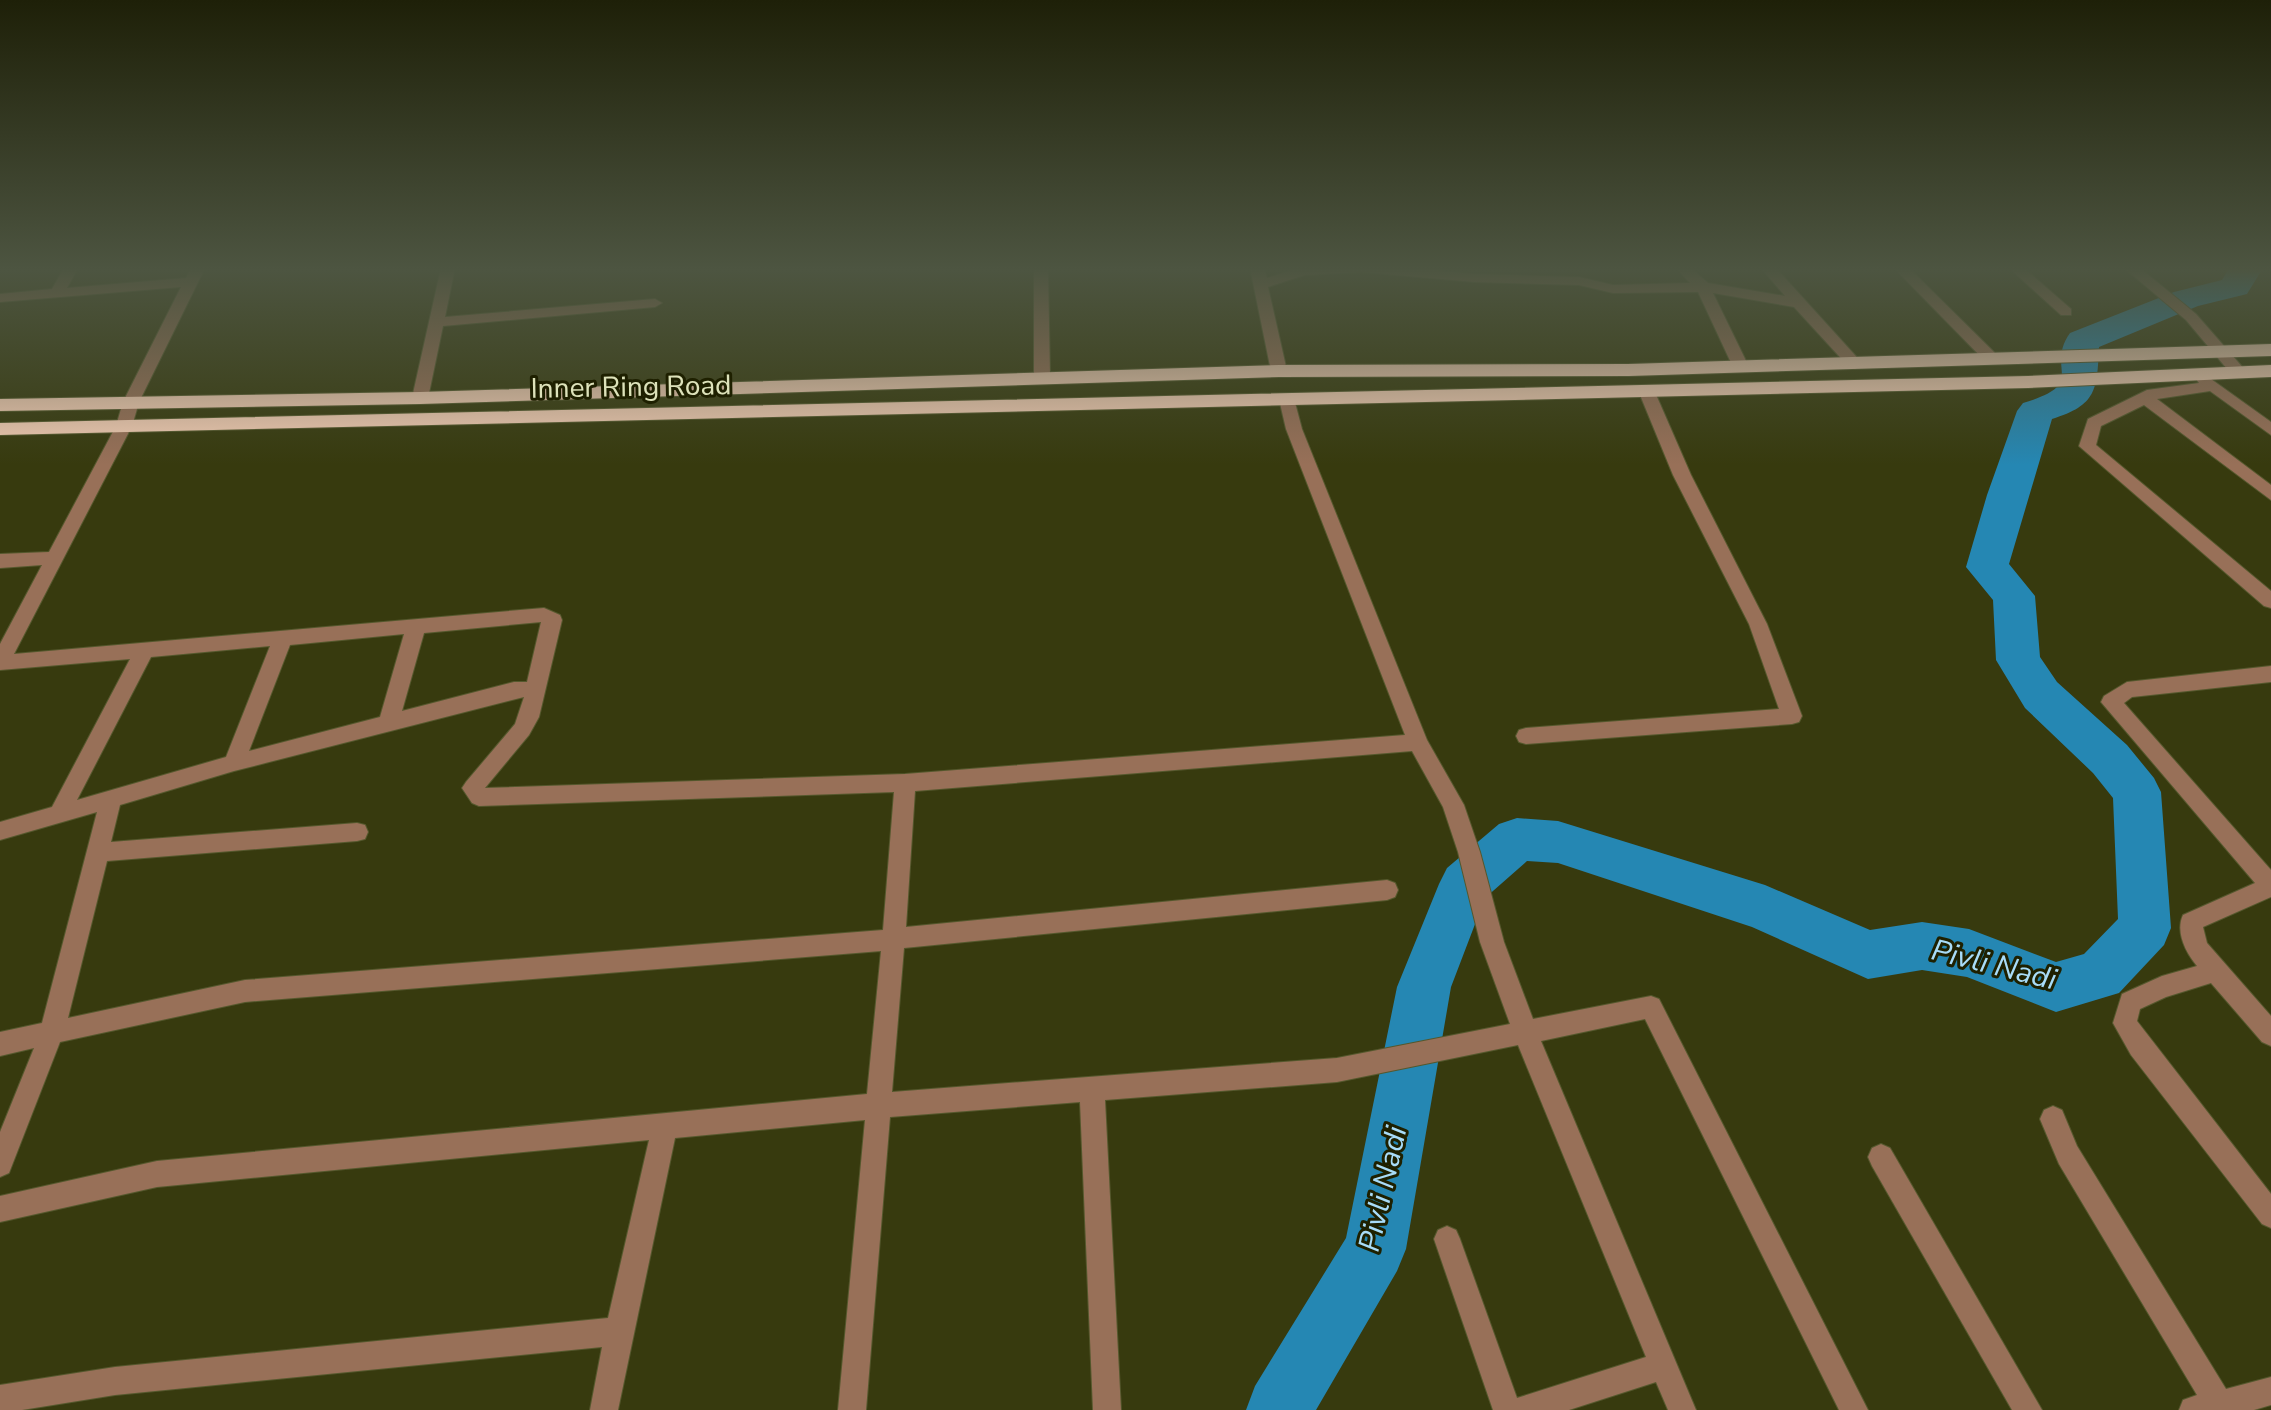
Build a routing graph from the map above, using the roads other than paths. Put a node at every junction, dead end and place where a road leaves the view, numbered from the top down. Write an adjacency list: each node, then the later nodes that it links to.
1 (165, 334): 23 (street)
2 (434, 334): 20 (street)
3 (1042, 334): 17 (street)
4 (1271, 334): 14 (street)
5 (1725, 334): 13 (street)
6 (1827, 334): 12 (street)
7 (1967, 334): 11 (street)
8 (2206, 334): 10 (street)
9 (2271, 350): 10 (highway, Inner Ring Road)
10 (2222, 351): 11 (highway, Inner Ring Road); 16 (street)
11 (1993, 360): 12 (highway, Inner Ring Road)
12 (1855, 364): 13 (highway, Inner Ring Road)
13 (1741, 367): 14 (highway, Inner Ring Road)
14 (1279, 371): 17 (highway, Inner Ring Road)
15 (2271, 371): 16 (highway, Inner Ring Road)
16 (2239, 373): 18 (highway, Inner Ring Road)
17 (1042, 377): 20 (highway, Inner Ring Road)
18 (2205, 380): 19 (highway, Inner Ring Road); 21 (street); 27 (street)
19 (1646, 390): 22 (highway, Inner Ring Road); 39 (street)
20 (420, 398): 23 (highway, Inner Ring Road)
21 (2146, 398): 28 (street); 31 (street)
22 (1287, 399): 25 (highway, Inner Ring Road); 40 (street)
23 (131, 402): 24 (highway, Inner Ring Road); 25 (street)
24 (0, 405)
25 (124, 426): 26 (highway, Inner Ring Road); 29 (street)
26 (0, 429)
27 (2271, 430)
28 (2271, 494)
29 (53, 558): 30 (street); 35 (street)
30 (0, 561)
31 (2271, 601)
32 (416, 627): 33 (street); 37 (street); 38 (street)
33 (283, 637): 34 (street); 41 (street)
34 (144, 651): 35 (street); 44 (street)
35 (0, 662)
36 (2271, 674): 48 (street)
37 (535, 689): 38 (street); 42 (street)
38 (389, 722): 41 (street)
39 (1526, 736)
40 (1418, 742): 42 (street); 53 (street)
41 (234, 763): 43 (street)
42 (905, 783): 50 (street)
43 (111, 800): 44 (street); 47 (street)
44 (58, 816): 45 (street)
45 (0, 831)
46 (357, 832): 47 (street)
47 (98, 852): 52 (street)
48 (2271, 886): 51 (street)
49 (1387, 890): 50 (street)
50 (893, 939): 52 (street); 57 (street)
51 (2215, 971): 54 (street); 63 (street)
52 (52, 1033): 55 (street); 61 (street)
53 (1526, 1034): 56 (street); 66 (street); 76 (street)
54 (2271, 1034)
55 (0, 1044)
56 (1092, 1089): 57 (street); 72 (street)
57 (877, 1106): 59 (street); 71 (street)
58 (2053, 1119): 69 (street)
59 (665, 1126): 62 (street); 65 (street)
60 (1881, 1157): 77 (street)
61 (0, 1164)
62 (0, 1209)
63 (2271, 1215)
64 (1447, 1239): 73 (street)
65 (619, 1331): 68 (street); 70 (street)
66 (1663, 1366): 74 (street); 75 (street)
67 (2271, 1391): 69 (street)
68 (0, 1399)
69 (2211, 1408)
70 (604, 1410)
71 (852, 1410)
72 (1107, 1410)
73 (1507, 1410)
74 (1523, 1410)
75 (1682, 1410)
76 (1854, 1410)
77 (2028, 1410)

